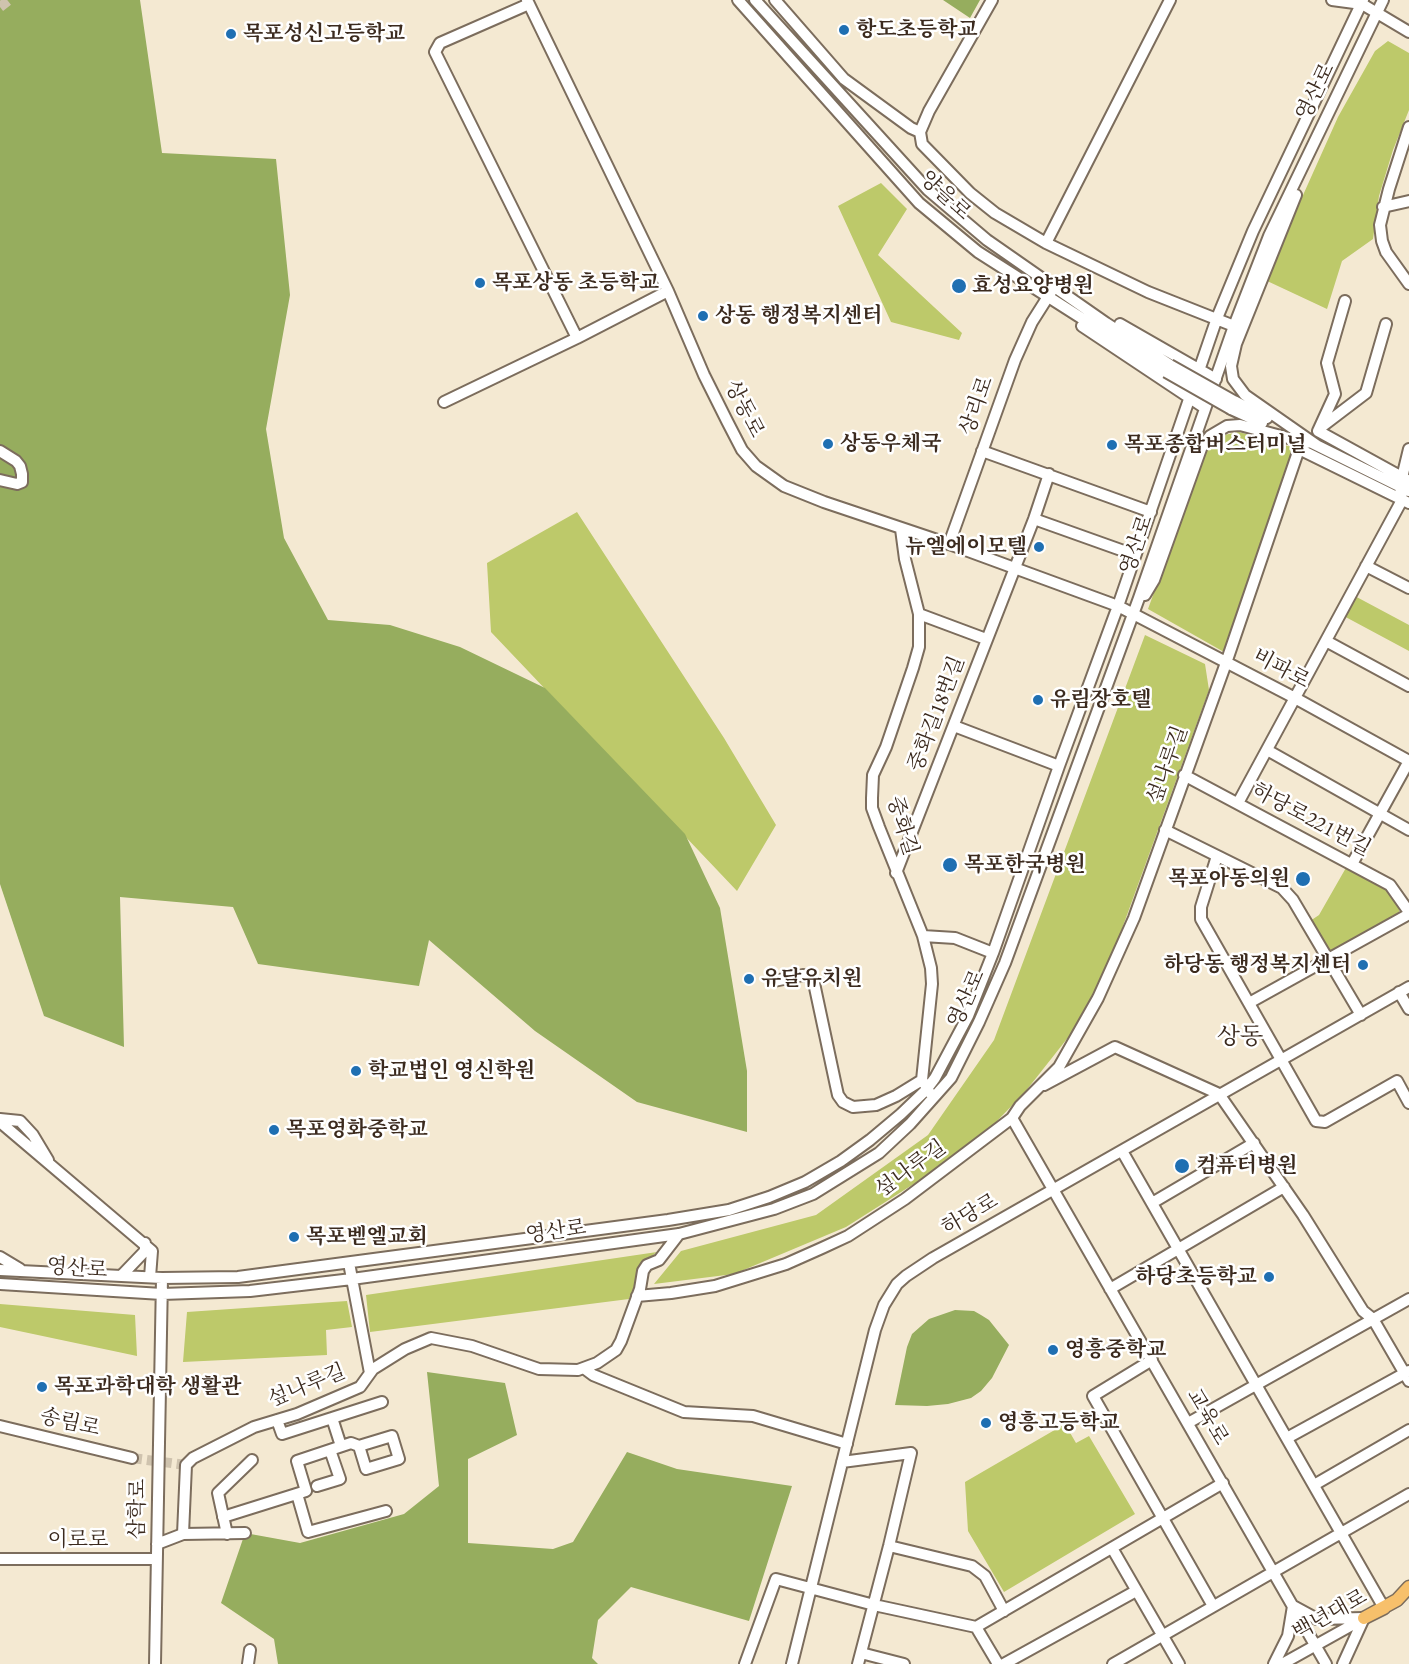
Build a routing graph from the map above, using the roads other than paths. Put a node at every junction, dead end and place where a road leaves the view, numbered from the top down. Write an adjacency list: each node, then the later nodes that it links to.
1 (738, 0): 21 (street, 양을로)
2 (755, 0): 19 (street, 양을로)
3 (775, 0): 14 (street)
4 (992, 0): 14 (street)
5 (1170, 0): 17 (street)
6 (1332, 0): 9 (street)
7 (1383, 0): 10 (street, 영산로)
8 (528, 1): 20 (street, 상동로); 26 (street)
9 (1362, 2): 10 (street); 23 (street, 영산로)
10 (1377, 14): 11 (street); 12 (street, 영산로)
11 (1409, 32)
12 (1342, 81): 25 (street, 영산로); 34 (street)
13 (1409, 127): 16 (street)
14 (920, 132): 17 (street)
15 (1409, 201): 16 (street)
16 (1383, 207): 18 (street)
17 (1046, 243): 23 (street)
18 (1409, 284)
19 (1054, 287): 21 (street, 상리로); 27 (street, 양을로); 28 (street)
20 (668, 291): 26 (street); 43 (street, 상동로)
21 (1047, 297): 27 (street, 양을로); 30 (street); 37 (street, 상리로)
22 (1345, 301): 33 (street)
23 (1217, 318): 25 (street); 28 (street, 영산로)
24 (1386, 324): 33 (street)
25 (1234, 326): 29 (street, 영산로)
26 (577, 338): 31 (street)
27 (1168, 369): 34 (street, bridge)
28 (1200, 370): 29 (street); 30 (street, 영산로)
29 (1216, 379): 32 (street, 영산로)
30 (1190, 399): 32 (street); 41 (street, 영산로)
31 (444, 402)
32 (1205, 408): 50 (street, 영산로)
33 (1318, 430): 40 (street)
34 (1318, 446): 40 (street); 50 (street)
35 (1409, 449): 40 (street)
36 (0, 451): 39 (street)
37 (982, 451): 38 (street); 44 (street, 상리로)
38 (1049, 474): 41 (street); 42 (street, 중화길18번길)
39 (0, 480)
40 (1405, 489): 46 (street); 54 (street, 섶나루길)
41 (1151, 512): 45 (street, 영산로)
42 (1034, 519): 45 (street); 47 (street, 중화길18번길)
43 (901, 529): 44 (street, 상동로); 51 (street, 중화길)
44 (949, 544): 47 (street, 상동로)
45 (1136, 555): 49 (street, 영산로)
46 (1366, 566): 48 (street); 53 (street)
47 (1014, 569): 49 (street, 상동로); 52 (street, 중화길18번길)
48 (1409, 588)
49 (1118, 606): 50 (street, 상동로); 60 (street, 영산로)
50 (1134, 613): 54 (street, 비파로); 80 (street, 영산로)
51 (919, 614): 52 (street); 68 (street, 중화길)
52 (986, 639): 57 (street, 중화길18번길)
53 (1326, 641): 55 (street); 56 (street)
54 (1226, 663): 56 (street, 비파로); 61 (street, 섶나루길)
55 (1409, 686)
56 (1295, 698): 58 (street); 59 (street, 비파로)
57 (954, 726): 60 (street); 68 (street, 중화길18번길)
58 (1267, 750): 62 (street); 63 (street)
59 (1409, 761): 63 (street)
60 (1059, 766): 71 (street, 영산로)
61 (1184, 775): 62 (street, 하당로221번길); 64 (street, 섶나루길)
62 (1238, 803): 67 (street, 하당로221번길)
63 (1380, 813): 65 (street); 67 (street)
64 (1166, 830): 66 (street); 79 (street, 섶나루길)
65 (1409, 830)
66 (1217, 856): 72 (street); 75 (street)
67 (1352, 864): 69 (street, 하당로221번길)
68 (896, 873): 70 (street, 중화길)
69 (1409, 913): 72 (street)
70 (922, 936): 71 (street); 80 (street, 중화길)
71 (993, 953): 80 (street, 영산로)
72 (1328, 958): 75 (street); 77 (street)
73 (774, 981): 80 (street)
74 (1404, 990): 76 (street); 77 (street, 하당로)
75 (1249, 1003): 78 (street)
76 (1409, 1009)
77 (1360, 1014): 78 (street, 하당로)
78 (1281, 1059): 81 (street, 하당로); 82 (street)
79 (1039, 1087): 81 (street); 83 (street, 섶나루길)
80 (928, 1089): 90 (street, 영산로); 94 (street, 영산로)
81 (1219, 1094): 85 (street); 86 (street, 하당로)
82 (1409, 1102)
83 (1012, 1118): 88 (street, 교육로); 103 (street, 섶나루길)
84 (0, 1121): 91 (street)
85 (1254, 1143): 87 (street); 89 (street)
86 (1122, 1151): 88 (street, 하당로); 89 (street)
87 (1284, 1187): 92 (street); 105 (street)
88 (1053, 1190): 101 (street, 교육로); 118 (street, 하당로)
89 (1152, 1203): 92 (street)
90 (679, 1234): 99 (street, 영산로); 103 (street)
91 (145, 1243): 97 (street); 98 (street)
92 (1178, 1249): 101 (street); 110 (street)
93 (0, 1257): 96 (street)
94 (349, 1263): 98 (street, 영산로); 99 (street)
95 (0, 1270): 96 (street, 영산로)
96 (23, 1271): 97 (street, 영산로)
97 (120, 1276): 98 (street, 영산로)
98 (156, 1278): 102 (street)
99 (352, 1279): 102 (street, 영산로); 108 (street)
100 (0, 1284): 102 (street, 영산로)
101 (1110, 1289): 106 (street, 교육로)
102 (162, 1294): 136 (street, 삼학로)
103 (637, 1296): 107 (street)
104 (1409, 1299): 105 (street)
105 (1373, 1319): 109 (street); 110 (street)
106 (1152, 1360): 114 (street, 교육로); 131 (street)
107 (585, 1369): 108 (street, 섶나루길); 118 (street)
108 (370, 1373): 113 (street, 섶나루길)
109 (1408, 1375): 117 (street)
110 (1256, 1384): 114 (street); 117 (street)
111 (382, 1402): 112 (street)
112 (332, 1418): 113 (street); 120 (street)
113 (277, 1420): 134 (street, 섶나루길)
114 (1188, 1423): 124 (street, 교육로)
115 (0, 1426): 121 (street, 송림로)
116 (1409, 1430): 125 (street)
117 (1287, 1438): 125 (street)
118 (847, 1443): 123 (street, 하당로)
119 (359, 1446): 120 (street)
120 (335, 1448): 126 (street); 127 (street)
121 (132, 1458)
122 (252, 1460): 130 (street)
123 (842, 1462): 137 (street); 143 (street, 하당로)
124 (1223, 1483): 131 (street); 141 (street, 교육로)
125 (1314, 1485): 133 (street)
126 (317, 1486)
127 (297, 1494): 129 (street); 130 (street)
128 (1409, 1494): 133 (street)
129 (386, 1511)
130 (223, 1517): 135 (street)
131 (1163, 1518): 138 (street); 147 (street)
132 (245, 1533): 135 (street)
133 (1341, 1533): 141 (street); 149 (street)
134 (183, 1534): 135 (street); 136 (street)
135 (227, 1534)
136 (157, 1544): 140 (street, 삼학로)
137 (889, 1546): 146 (street); 150 (street)
138 (1112, 1548): 144 (street); 150 (street)
139 (0, 1559): 140 (street, 이로로)
140 (156, 1559): 157 (street, 삼학로)
141 (1274, 1572): 147 (street); 148 (street, 교육로)
142 (1409, 1587): 145 (main road, 백년대로)
143 (812, 1589): 146 (street); 159 (street); 160 (street, 하당로)
144 (1136, 1591): 153 (street); 163 (street)
145 (1403, 1599): 149 (main road, 백년대로)
146 (874, 1605): 152 (street); 156 (street)
147 (1213, 1606): 153 (street)
148 (1293, 1606): 151 (street); 154 (street, 교육로); 166 (street)
149 (1384, 1608): 151 (main road, 백년대로)
150 (1004, 1611): 152 (street)
151 (1364, 1618): 154 (street, 백년대로); 169 (street)
152 (976, 1627): 162 (street)
153 (1162, 1635): 164 (street); 165 (street)
154 (1316, 1646): 167 (street, 백년대로); 168 (street, 교육로)
155 (250, 1650): 158 (street)
156 (860, 1659): 161 (street)
157 (155, 1664)
158 (248, 1664)
159 (745, 1664)
160 (792, 1664)
161 (904, 1664)
162 (998, 1664)
163 (1004, 1664)
164 (1113, 1664)
165 (1179, 1664)
166 (1274, 1664)
167 (1282, 1664)
168 (1326, 1664)
169 (1343, 1664)

